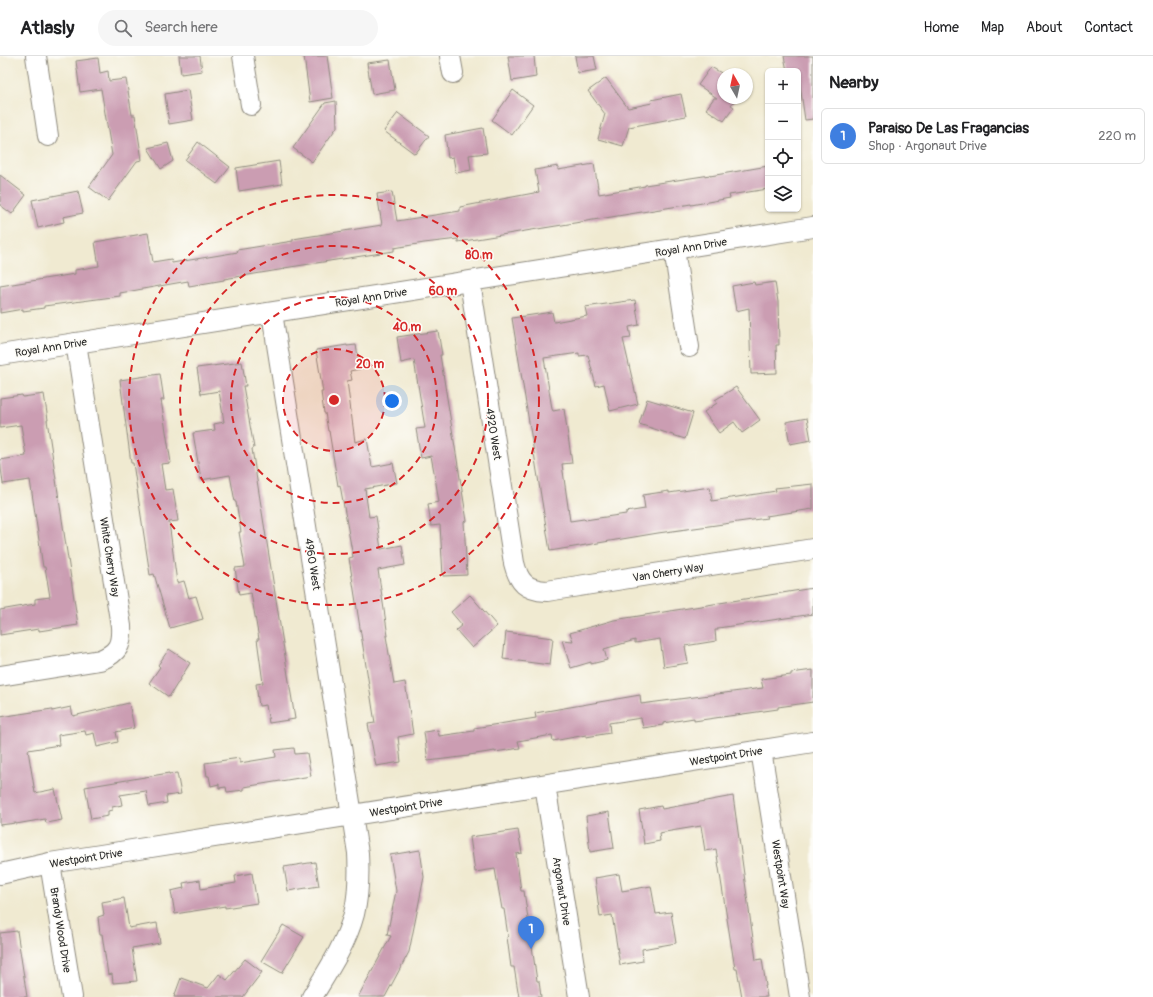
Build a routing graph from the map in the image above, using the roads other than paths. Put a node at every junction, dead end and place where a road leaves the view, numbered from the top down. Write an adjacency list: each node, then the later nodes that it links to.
1 (36, 56): 4 (street)
2 (243, 56): 3 (street)
3 (251, 105)
4 (48, 136)
5 (813, 227): 6 (street, Royal Ann Drive)
6 (674, 249): 7 (street, Royal Ann Drive); 10 (street)
7 (470, 282): 8 (street, Royal Ann Drive); 13 (street, 4920 West)
8 (272, 312): 9 (street, Royal Ann Drive); 18 (street, 4960 West)
9 (76, 343): 11 (street, Royal Ann Drive); 14 (street, White Cherry Way)
10 (689, 347)
11 (0, 355)
12 (813, 549): 13 (street, Van Cherry Way)
13 (524, 585)
14 (0, 676)
15 (813, 742): 16 (street, Westpoint Drive)
16 (761, 750): 17 (street, Westpoint Drive); 24 (street, Westpoint Way)
17 (545, 785): 18 (street, Westpoint Drive); 23 (street, Argonaut Drive)
18 (353, 816): 19 (street, Westpoint Drive); 22 (street, 4960 West)
19 (50, 863): 20 (street, Westpoint Drive); 21 (street, Brandy Wood Drive)
20 (0, 874)
21 (72, 997)
22 (312, 997)
23 (579, 997)
24 (800, 997)

